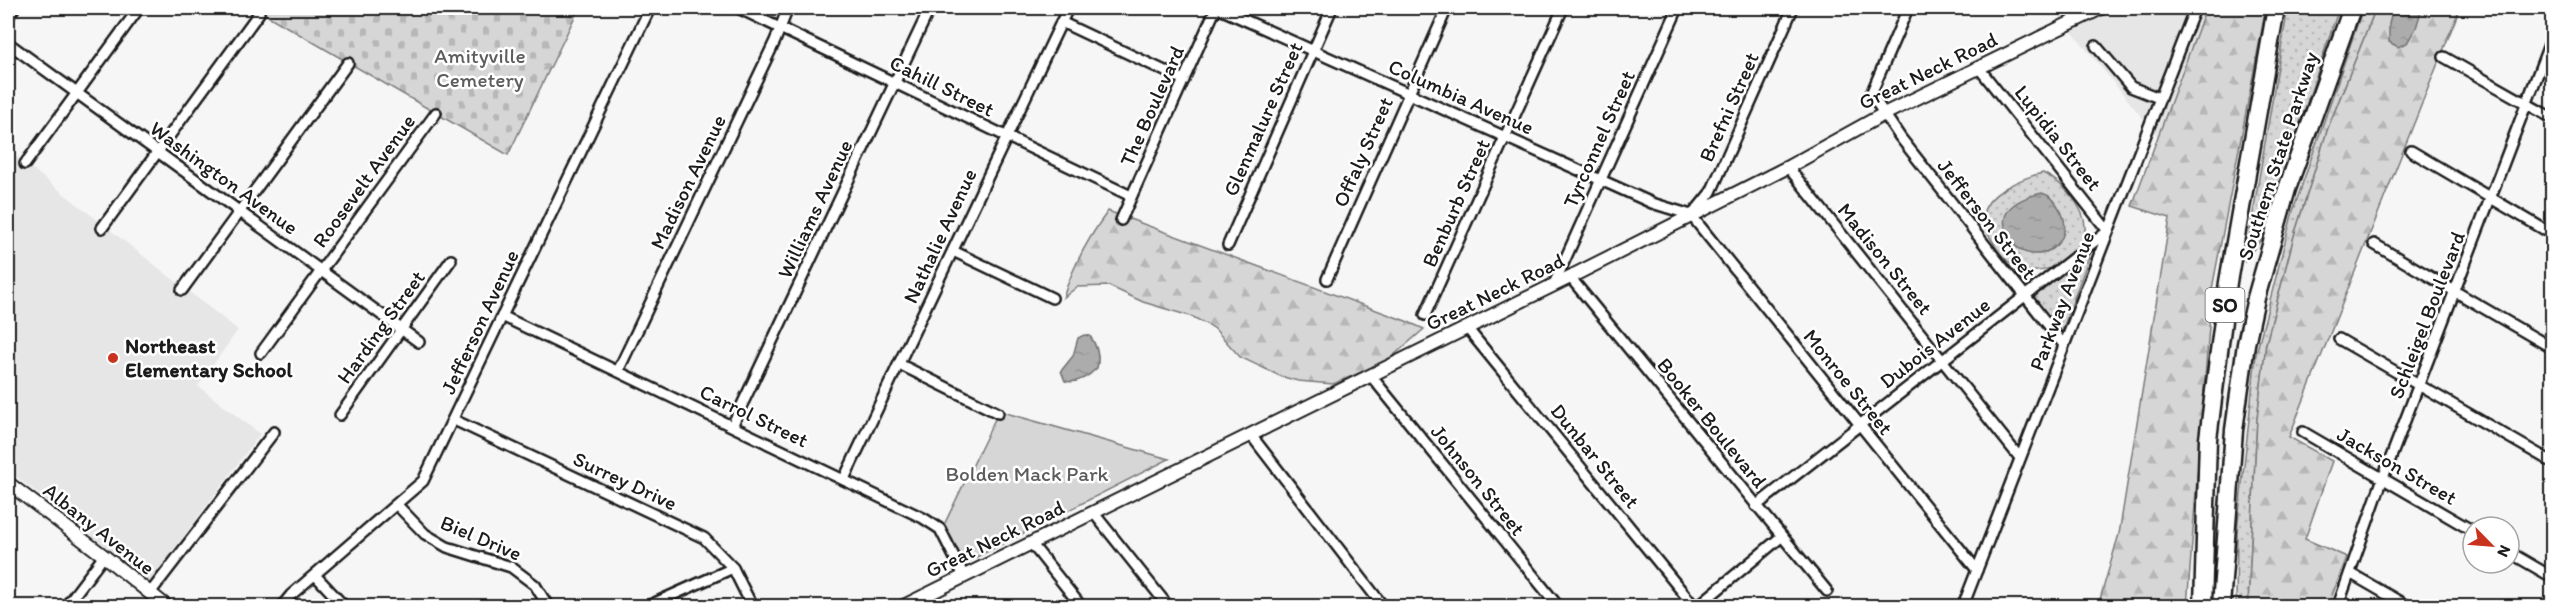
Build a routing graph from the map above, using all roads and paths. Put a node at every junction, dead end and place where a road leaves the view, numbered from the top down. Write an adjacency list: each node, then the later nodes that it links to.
1 (14, 8): 20 (street)
2 (139, 8): 32 (street)
3 (650, 8): 67 (street, Jefferson Avenue)
4 (738, 8): 22 (street, Cahill Street)
5 (788, 8): 22 (street, Madison Avenue)
6 (930, 8): 31 (street, Williams Avenue)
7 (1068, 8): 21 (street, Nathalie Avenue)
8 (1217, 8): 26 (street, Columbia Avenue); 30 (street, The Boulevard)
9 (1332, 8): 26 (street, Glenmalure Street)
10 (1447, 8): 33 (street, Offaly Street)
11 (1563, 8): 39 (street, Benburb Street)
12 (1678, 8): 45 (street, Tyrconnel Street)
13 (1793, 8): 49 (street, Brefni Street)
14 (1908, 8): 37 (street, Jefferson Street)
15 (2101, 8): 29 (main road, Great Neck Road)
16 (2195, 8): 34 (street, Parkway Avenue)
17 (2276, 8): 123 (highway, Southern State Parkway / SO)
18 (2352, 8): 124 (highway, Southern State Parkway / SO)
19 (259, 13): 42 (street)
20 (8, 17)
21 (1061, 22): 30 (street); 40 (street, Nathalie Avenue)
22 (780, 28): 31 (street, Cahill Street); 77 (street, Madison Avenue)
23 (2553, 37): 35 (street, Schleigel Boulevard)
24 (8, 43): 32 (street, Washington Avenue)
25 (2096, 46): 34 (street)
26 (1313, 50): 33 (street, Columbia Avenue); 55 (street, Glenmalure Street)
27 (2444, 57): 35 (street)
28 (348, 63): 48 (street)
29 (1979, 68): 37 (main road, Great Neck Road); 52 (street, Lupidia Street)
30 (1184, 80): 46 (street, The Boulevard)
31 (894, 82): 40 (street, Cahill Street); 83 (street, Williams Avenue)
32 (77, 93): 42 (street, Washington Avenue); 43 (street)
33 (1409, 93): 39 (street, Columbia Avenue); 60 (street, Offaly Street)
34 (2159, 98): 52 (street, Parkway Avenue)
35 (2526, 103): 38 (street); 47 (street, Schleigel Boulevard)
36 (436, 112): 58 (street, Roosevelt Avenue)
37 (1884, 114): 44 (main road, Great Neck Road); 64 (street, Jefferson Street)
38 (2553, 118)
39 (1506, 136): 45 (street, Columbia Avenue); 66 (street, Benburb Street)
40 (1007, 137): 46 (street, Cahill Street); 56 (street, Nathalie Avenue)
41 (2411, 151): 47 (street)
42 (158, 153): 48 (street, Washington Avenue); 51 (street)
43 (25, 164)
44 (1788, 167): 49 (main road, Great Neck Road); 75 (street, Madison Street)
45 (1601, 180): 49 (street, Columbia Avenue); 61 (street, Tyrconnel Street)
46 (1131, 196): 50 (street, The Boulevard)
47 (2490, 198): 53 (street); 63 (street, Schleigel Boulevard)
48 (239, 212): 58 (street, Washington Avenue); 62 (street)
49 (1691, 216): 59 (main road, Great Neck Road); 84 (street, Monroe Street)
50 (1121, 220)
51 (102, 228)
52 (2108, 231): 64 (street, Dubois Avenue); 72 (street, Parkway Avenue)
53 (2553, 234)
54 (2374, 244): 63 (street)
55 (1228, 245)
56 (953, 251): 65 (street); 76 (street, Nathalie Avenue)
57 (451, 260): 69 (street, Harding Street)
58 (320, 270): 69 (street, Washington Avenue); 74 (street, Roosevelt Avenue)
59 (1570, 277): 61 (main road, Great Neck Road); 94 (street, Booker Boulevard)
60 (1327, 279)
61 (1554, 284): 68 (main road, Great Neck Road)
62 (182, 290)
63 (2455, 291): 73 (street); 79 (street, Schleigel Boulevard)
64 (2024, 296): 72 (street, Jefferson Street); 75 (street, Dubois Avenue)
65 (1052, 298)
66 (1425, 315)
67 (502, 316): 77 (street, Carrol Street); 82 (street, Jefferson Avenue)
68 (1467, 328): 78 (main road, Great Neck Road); 121 (street, Dunbar Street)
69 (402, 329): 71 (street, Washington Avenue); 81 (street, Harding Street)
70 (2338, 339): 79 (street)
71 (419, 342)
72 (2064, 345): 88 (street, Parkway Avenue)
73 (2553, 348)
74 (261, 353)
75 (1943, 360): 84 (street, Dubois Avenue); 88 (street, Madison Street)
76 (899, 364): 80 (street); 91 (street, Nathalie Avenue)
77 (618, 370): 83 (street, Carrol Street)
78 (1371, 376): 87 (main road, Great Neck Road); 120 (street, Johnson Street)
79 (2420, 385): 89 (street); 90 (street, Schleigel Boulevard)
80 (999, 413)
81 (340, 415)
82 (454, 420): 93 (street, Jefferson Avenue); 101 (street, Surrey Drive)
83 (732, 426): 91 (street, Carrol Street)
84 (1860, 426): 94 (street, Dubois Avenue); 102 (street, Monroe Street)
85 (274, 432): 108 (street)
86 (2303, 432): 90 (street, Jackson Street)
87 (1251, 435): 95 (main road, Great Neck Road); 119 (street)
88 (2020, 458): 102 (street, Parkway Avenue)
89 (2553, 462)
90 (2383, 478): 96 (street, Jackson Street); 103 (street, Schleigel Boulevard)
91 (844, 479): 105 (street, Carrol Street)
92 (8, 483): 99 (main road, Albany Avenue)
93 (398, 505): 104 (street, Jefferson Avenue); 113 (street, Biel Drive)
94 (1756, 506): 97 (street, Booker Boulevard)
95 (1093, 512): 98 (main road, Great Neck Road); 118 (street)
96 (2461, 524)
97 (1781, 537): 107 (street, Booker Boulevard); 121 (street)
98 (1031, 543): 105 (main road, Great Neck Road); 117 (street)
99 (104, 556): 108 (main road, Albany Avenue); 109 (street)
100 (2521, 559): 106 (street)
101 (733, 568): 114 (street); 115 (street, Surrey Drive)
102 (1977, 570): 122 (street, Parkway Avenue)
103 (2350, 573): 125 (street, Schleigel Boulevard); 126 (street)
104 (315, 575): 111 (street, Jefferson Avenue); 112 (street)
105 (964, 576): 116 (main road, Great Neck Road)
106 (2553, 577)
107 (1827, 591)
108 (150, 593): 110 (main road, Albany Avenue)
109 (66, 606)
110 (166, 606)
111 (282, 606)
112 (344, 606)
113 (548, 606)
114 (648, 606)
115 (752, 606)
116 (904, 606)
117 (1082, 606)
118 (1168, 606)
119 (1382, 606)
120 (1558, 606)
121 (1696, 606)
122 (1963, 606)
123 (2203, 606)
124 (2221, 606)
125 (2338, 606)
126 (2407, 606)

